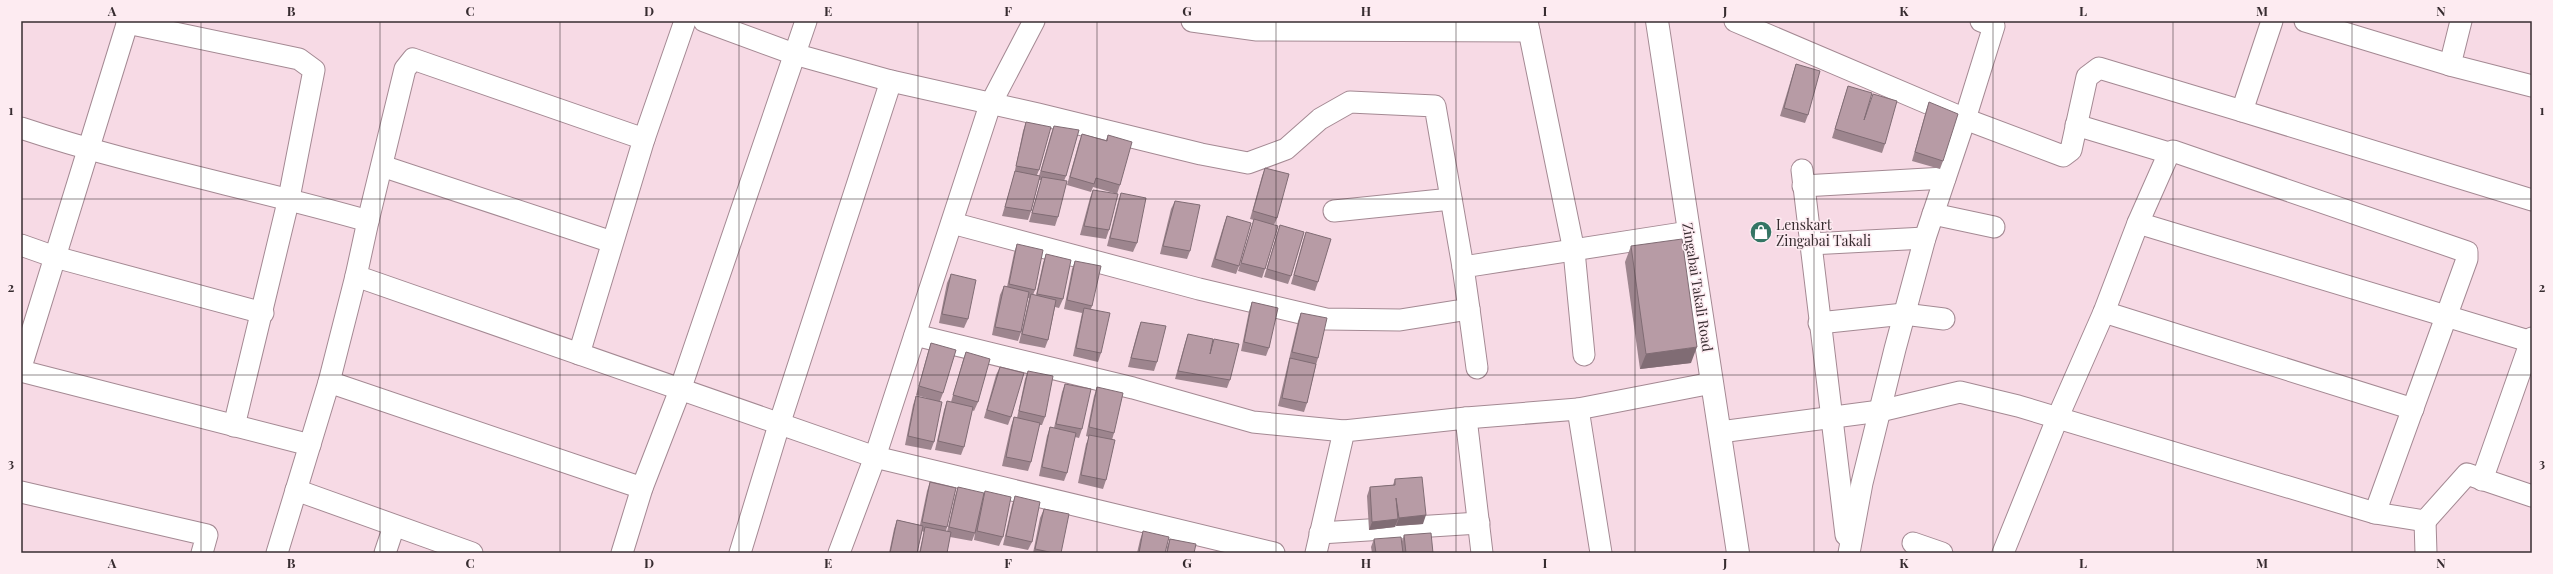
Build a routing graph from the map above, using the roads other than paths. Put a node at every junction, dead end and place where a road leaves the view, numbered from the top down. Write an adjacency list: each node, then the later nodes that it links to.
1 (685, 21): 24 (street)
2 (704, 21): 15 (street)
3 (806, 21): 15 (street)
4 (1034, 21): 19 (street)
5 (1192, 21): 13 (street)
6 (1656, 21): 38 (street, Zingabai Takali Road)
7 (1735, 21): 21 (street)
8 (2272, 21): 20 (street)
9 (2304, 21): 16 (street)
10 (2461, 21): 16 (street)
11 (127, 22): 25 (street); 29 (street)
12 (1990, 23): 21 (street)
13 (1347, 26): 14 (street)
14 (1528, 26): 43 (street)
15 (794, 54): 17 (street); 63 (street)
16 (2450, 65): 18 (street)
17 (891, 81): 19 (street); 70 (street)
18 (2532, 86)
19 (990, 105): 30 (street); 35 (street)
20 (2242, 111): 22 (street); 31 (street)
21 (1966, 119): 22 (street); 28 (street)
22 (2076, 125): 26 (street)
23 (21, 128): 25 (street)
24 (644, 139): 27 (street); 40 (street)
25 (88, 150): 29 (street); 44 (street)
26 (2169, 152): 36 (street); 51 (street)
27 (382, 166): 34 (street); 40 (street)
28 (1945, 178): 33 (street); 41 (street)
29 (289, 198): 34 (street); 49 (street)
30 (1451, 199): 32 (street); 45 (street)
31 (2532, 200)
32 (1334, 211)
33 (1933, 214): 37 (street); 39 (street)
34 (368, 221): 46 (street)
35 (952, 223): 47 (street); 54 (street)
36 (2138, 223): 48 (street); 51 (street)
37 (1994, 227)
38 (1689, 232): 43 (street); 62 (street, Zingabai Takali Road)
39 (1925, 238): 41 (street); 50 (street)
40 (612, 242): 56 (street)
41 (1810, 244): 53 (street)
42 (21, 245): 44 (street)
43 (1574, 251): 45 (street); 57 (street)
44 (55, 256): 49 (street); 58 (street)
45 (1463, 267): 47 (street)
46 (356, 276): 56 (street); 61 (street)
47 (1469, 309): 59 (street)
48 (2104, 312): 65 (street); 69 (street)
49 (263, 313): 71 (street)
50 (1904, 314): 52 (street); 53 (street); 66 (street)
51 (2447, 316): 55 (street); 65 (street)
52 (1944, 319)
53 (1819, 323): 67 (street)
54 (915, 335): 72 (street); 75 (street)
55 (2532, 340): 76 (street)
56 (579, 354): 63 (street)
57 (1584, 356)
58 (21, 367)
59 (1477, 368)
60 (21, 371): 71 (street)
61 (329, 382): 74 (street); 77 (street)
62 (1712, 383): 64 (street); 73 (street, Zingabai Takali Road)
63 (680, 390): 70 (street); 77 (street)
64 (1578, 409): 68 (street); 96 (street)
65 (2413, 409): 81 (street)
66 (1880, 411): 67 (street); 69 (street); 98 (street)
67 (1831, 417): 73 (street); 98 (street)
68 (1466, 418): 72 (street); 83 (street)
69 (2057, 419): 81 (street); 100 (street)
70 (779, 425): 75 (street); 92 (street)
71 (234, 426): 74 (street)
72 (1344, 431): 85 (street)
73 (1720, 432): 97 (street, Zingabai Takali Road)
74 (310, 445): 78 (street)
75 (875, 457): 93 (street); 94 (street)
76 (2482, 480): 80 (street); 82 (street)
77 (642, 488): 91 (street)
78 (296, 490): 84 (street); 88 (street)
79 (21, 492): 87 (street)
80 (2532, 496)
81 (2375, 513): 82 (street)
82 (2425, 521): 101 (street)
83 (1479, 523): 85 (street); 95 (street)
84 (394, 526): 89 (street); 90 (street)
85 (1318, 543)
86 (1913, 543): 99 (street)
87 (202, 553)
88 (277, 553)
89 (385, 553)
90 (472, 553)
91 (622, 553)
92 (740, 553)
93 (839, 553)
94 (1274, 553)
95 (1482, 553)
96 (1601, 553)
97 (1738, 553)
98 (1849, 553)
99 (1942, 553)
100 (2003, 553)
101 (2426, 553)

